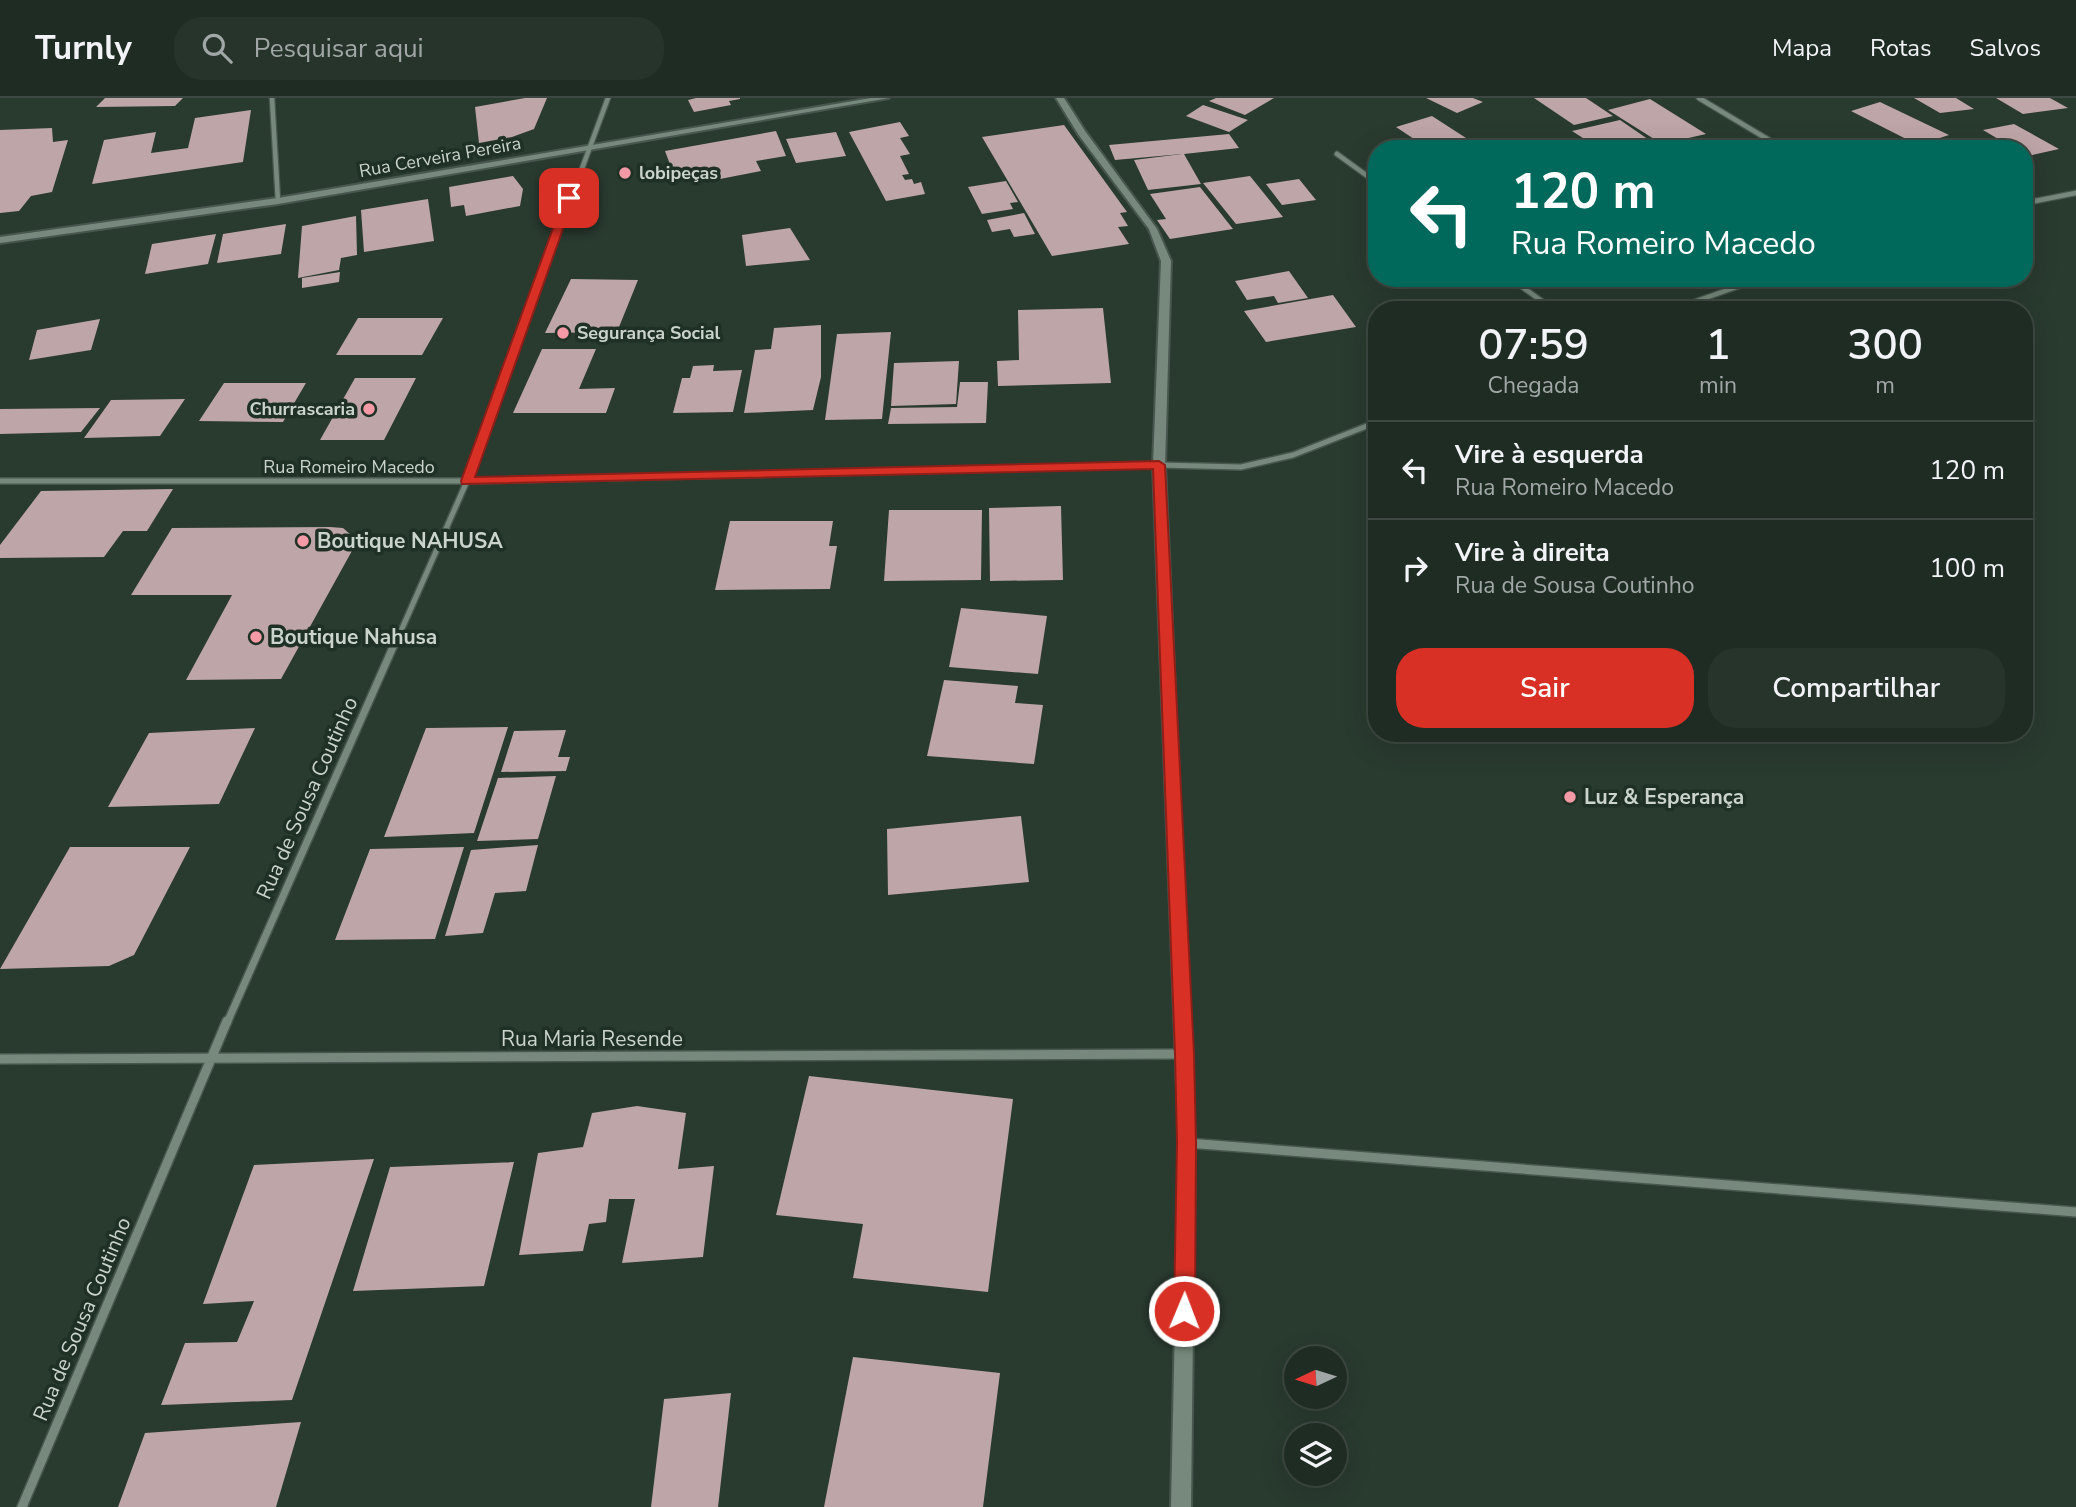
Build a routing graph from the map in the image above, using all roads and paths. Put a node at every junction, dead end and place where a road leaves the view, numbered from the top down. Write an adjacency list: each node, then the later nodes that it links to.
1 (272, 98): 11 (street)
2 (608, 98): 7 (street, Rua de Sousa Coutinho)
3 (885, 98): 7 (street, Rua Cerveira Pereira)
4 (1060, 98): 19 (street)
5 (1699, 98): 6 (street)
6 (1769, 140)
7 (588, 147): 11 (street, Rua Cerveira Pereira); 21 (street, Rua de Sousa Coutinho)
8 (1337, 154): 9 (street)
9 (1368, 176)
10 (2076, 193): 12 (street)
11 (278, 201): 13 (street, Rua Cerveira Pereira)
12 (2033, 201)
13 (0, 240)
14 (1522, 287): 16 (street)
15 (1736, 287): 17 (street)
16 (1542, 301)
17 (1697, 301)
18 (1368, 426): 19 (street, Rua Romeiro Macedo)
19 (1159, 465): 21 (street, Rua Romeiro Macedo); 22 (street)
20 (0, 481): 21 (street, Rua Romeiro Macedo)
21 (467, 481): 23 (street, Rua de Sousa Coutinho)
22 (1185, 1054): 23 (street, Rua Maria Resende); 25 (street)
23 (211, 1058): 24 (street, Rua Maria Resende); 27 (street, Rua de Sousa Coutinho)
24 (0, 1059)
25 (1187, 1143): 26 (street); 28 (street)
26 (2076, 1212)
27 (22, 1507)
28 (1181, 1507)

